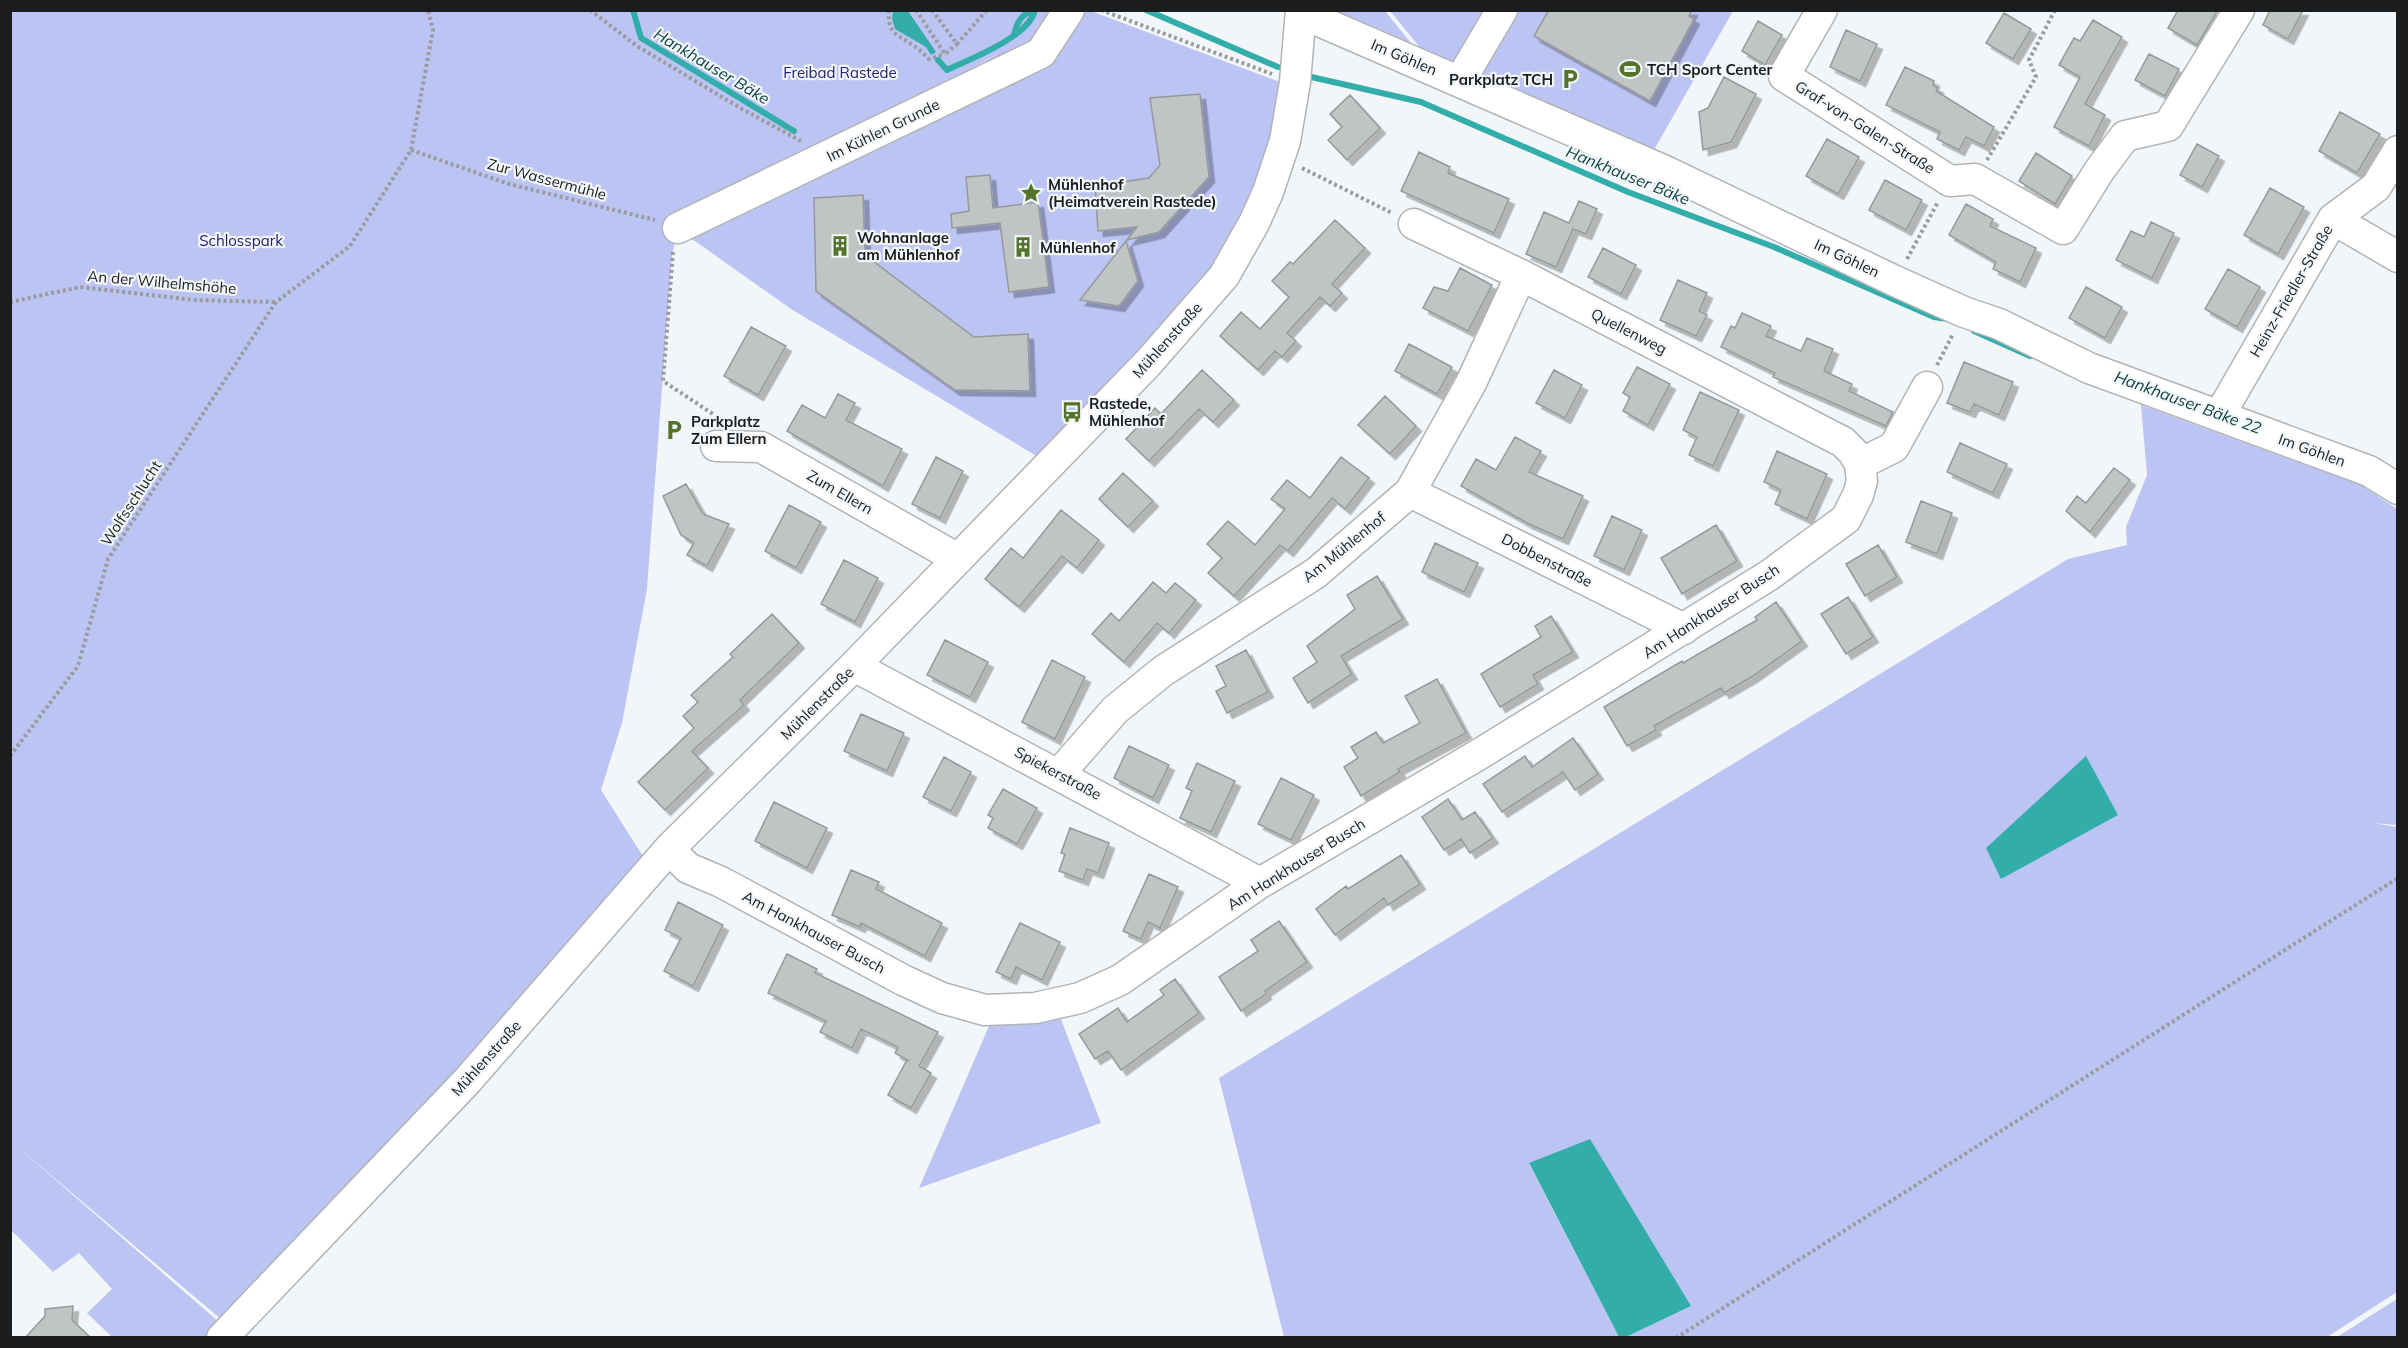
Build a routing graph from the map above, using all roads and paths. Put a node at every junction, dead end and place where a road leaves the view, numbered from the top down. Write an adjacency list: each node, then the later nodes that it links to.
1 (428, 10): 18 (path)
2 (590, 10): 20 (path)
3 (889, 10): 15 (path)
4 (916, 10): 15 (path)
5 (932, 10): 14 (path)
6 (987, 10): 14 (path)
7 (1069, 10): 20 (street, Im Kühlen Grunde)
8 (1101, 10): 17 (path)
9 (1502, 10): 16 (street)
10 (1822, 10): 22 (street, Graf-von-Galen-Straße)
11 (2055, 10): 22 (path)
12 (2239, 10): 22 (street, Graf-von-Galen-Straße)
13 (1301, 12): 16 (street, Im Göhlen); 17 (street, Mühlenstraße)
14 (957, 44): 15 (path)
15 (945, 54)
16 (1460, 81): 28 (street, Im Göhlen)
17 (1295, 82): 21 (street, Mühlenstraße)
18 (411, 150): 25 (path, Zur Wassermühle); 30 (path, Wolfsschlucht)
19 (2397, 150): 23 (street, Heinz-Friedler-Straße)
20 (837, 152): 25 (street, Im Kühlen Grunde)
21 (1280, 157): 24 (path); 38 (street, Mühlenstraße)
22 (1963, 180): 28 (path, Graf-von-Galen-Straße)
23 (2333, 219): 26 (street); 33 (street, Heinz-Friedler-Straße)
24 (1413, 224): 27 (street, Quellenweg)
25 (678, 228): 34 (path)
26 (2397, 256)
27 (1521, 274): 35 (street, Quellenweg); 37 (street, Am Mühlenhof)
28 (1895, 281): 31 (street, Im Göhlen)
29 (10, 302): 30 (path, An der Wilhelmshöhe)
30 (276, 302): 41 (path, Wolfsschlucht)
31 (1964, 312): 32 (path); 33 (street, Im Göhlen)
32 (1927, 387): 35 (street)
33 (2219, 416): 36 (street, Im Göhlen)
34 (716, 446): 38 (street, Zum Ellern)
35 (1852, 453): 39 (street, Am Hankhauser Busch)
36 (2397, 489)
37 (1410, 492): 39 (street, Dobbenstraße); 42 (street, Am Mühlenhof)
38 (958, 559): 40 (street, Mühlenstraße)
39 (1684, 629): 45 (street, Am Hankhauser Busch)
40 (854, 666): 42 (street, Spiekerstraße); 43 (street, Mühlenstraße)
41 (10, 756)
42 (1059, 774): 45 (street, Spiekerstraße)
43 (669, 849): 45 (street, Am Hankhauser Busch); 46 (street, Mühlenstraße)
44 (2397, 878): 47 (path)
45 (1260, 882)
46 (222, 1338)
47 (1676, 1338)

